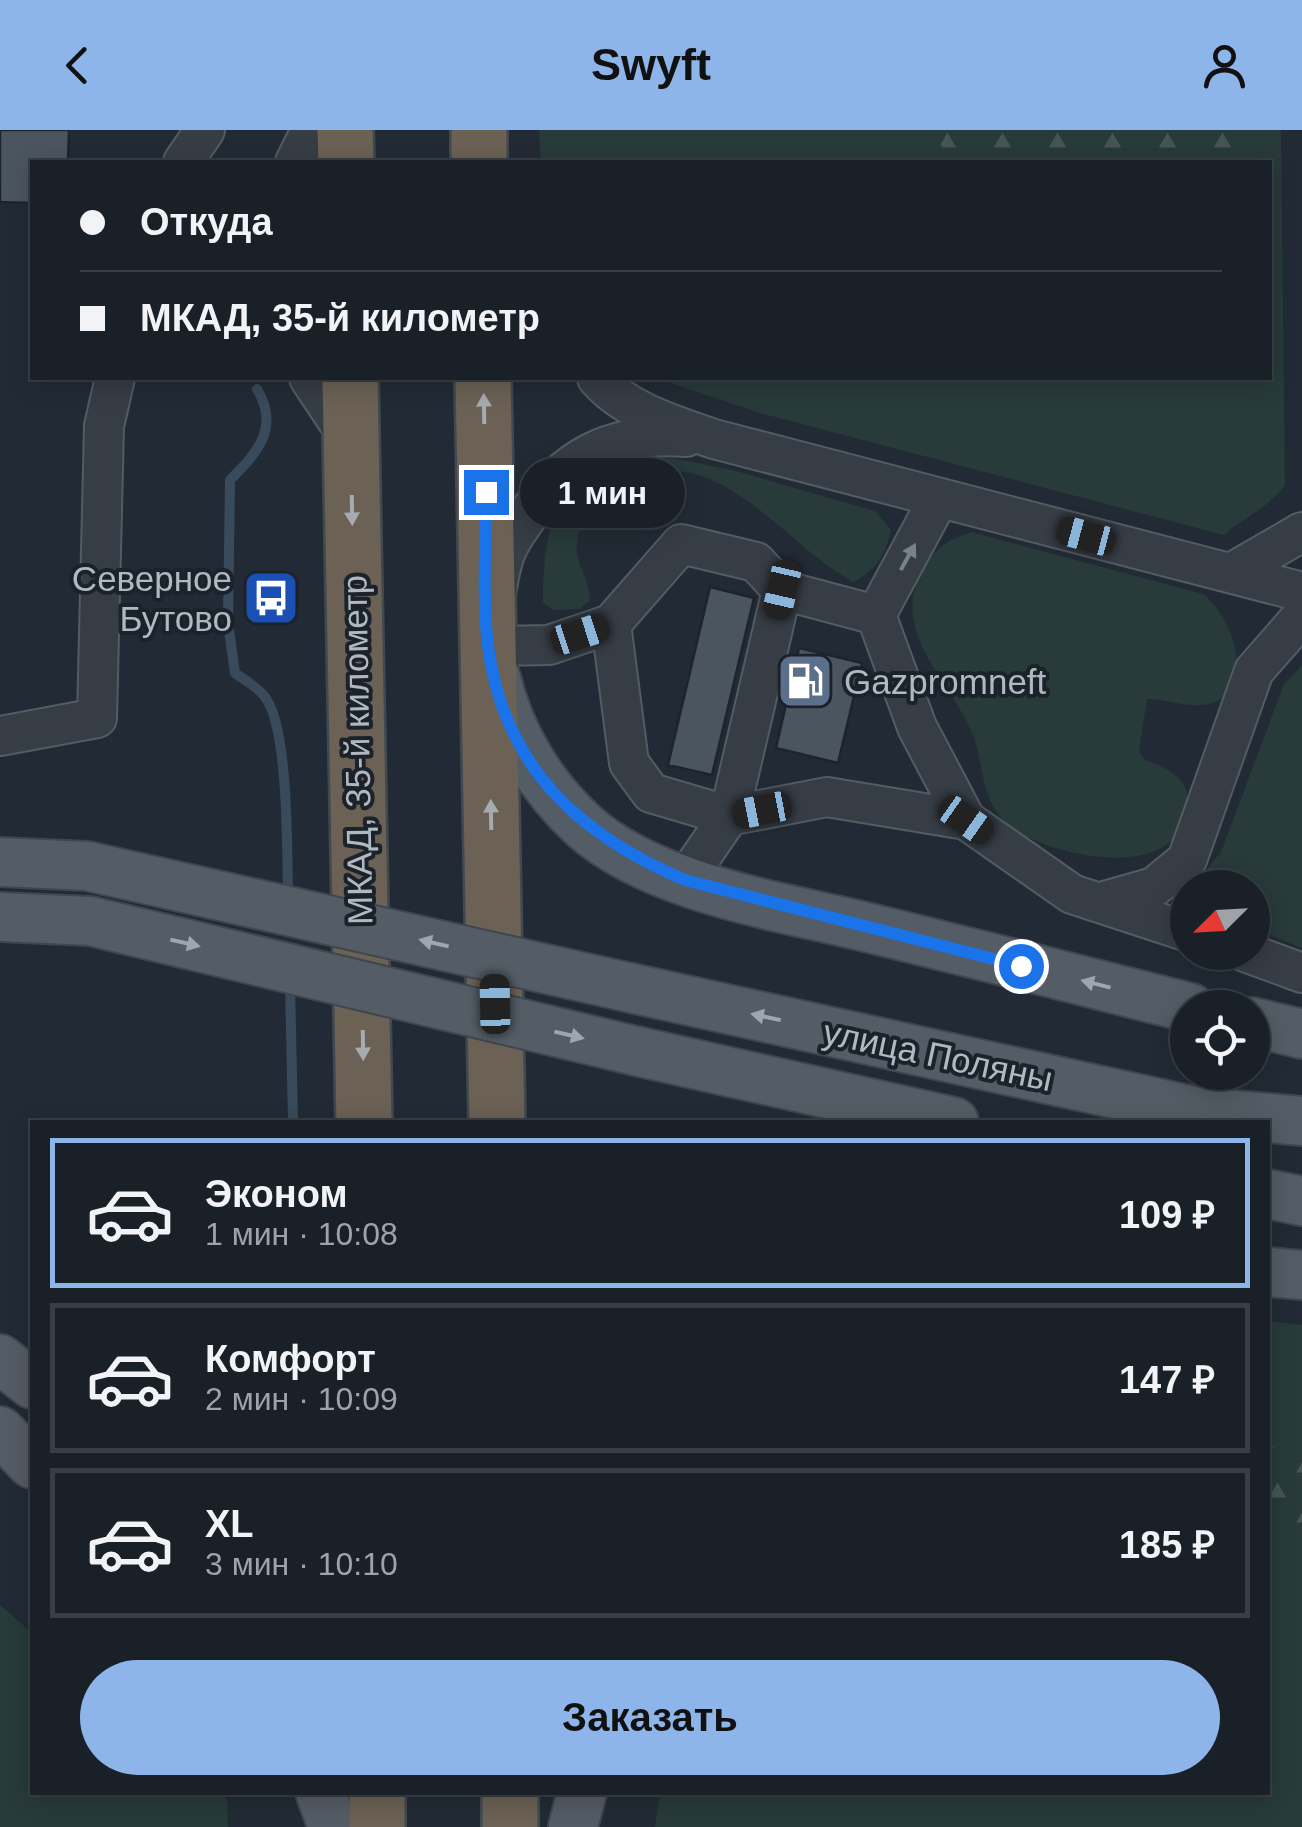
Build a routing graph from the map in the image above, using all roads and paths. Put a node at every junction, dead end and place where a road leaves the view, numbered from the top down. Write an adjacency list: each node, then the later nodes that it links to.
1 (205, 130): 6 (street)
2 (311, 130): 7 (street)
3 (345, 130): 8 (highway)
4 (478, 130): 9 (highway)
5 (496, 130): 10 (street)
6 (184, 160)
7 (296, 160)
8 (346, 160)
9 (479, 160)
10 (502, 160)
11 (115, 380): 27 (street)
12 (310, 380): 17 (street)
13 (350, 380): 17 (highway, МКАД, 35-й километр)
14 (483, 380): 26 (highway, one-way to 14)
15 (600, 380): 16 (street)
16 (714, 439): 18 (street); 26 (street)
17 (351, 441): 41 (highway, МКАД, 35-й километр, one-way to 41)
18 (940, 498): 20 (street); 23 (street, one-way to 18)
19 (1302, 532): 20 (street)
20 (1231, 574): 22 (street)
21 (782, 590): 23 (street); 25 (street); 28 (street)
22 (1302, 592)
23 (876, 614): 29 (street)
24 (1302, 616): 32 (street)
25 (611, 624): 26 (street); 28 (street)
26 (488, 646): 31 (main road); 42 (highway, one-way to 26)
27 (0, 736)
28 (729, 816): 29 (street); 31 (street)
29 (966, 820): 32 (street)
30 (0, 862): 40 (main road, улица Поляны, one-way to 30, bridge)
31 (685, 880): 37 (main road, one-way to 31)
32 (1101, 902): 34 (street)
33 (0, 917): 43 (main road, улица Поляны, one-way to 43, bridge)
34 (1170, 926)
35 (1270, 961): 36 (street)
36 (1302, 973)
37 (1170, 1003)
38 (1270, 1026): 39 (main road)
39 (1302, 1034)
40 (1224, 1118): 44 (main road, улица Поляны)
41 (364, 1120)
42 (497, 1120)
43 (945, 1120)
44 (1302, 1121)
45 (1270, 1128): 46 (main road)
46 (1302, 1136)
47 (1270, 1194): 48 (main road)
48 (1302, 1202)
49 (1270, 1272): 50 (main road)
50 (1302, 1275)
51 (0, 1359): 52 (main road)
52 (30, 1382)
53 (0, 1431): 54 (main road)
54 (30, 1462)
55 (321, 1795): 59 (main road)
56 (376, 1795): 60 (highway)
57 (510, 1795): 61 (highway)
58 (581, 1795): 62 (main road)
59 (333, 1827)
60 (377, 1827)
61 (510, 1827)
62 (573, 1827)

